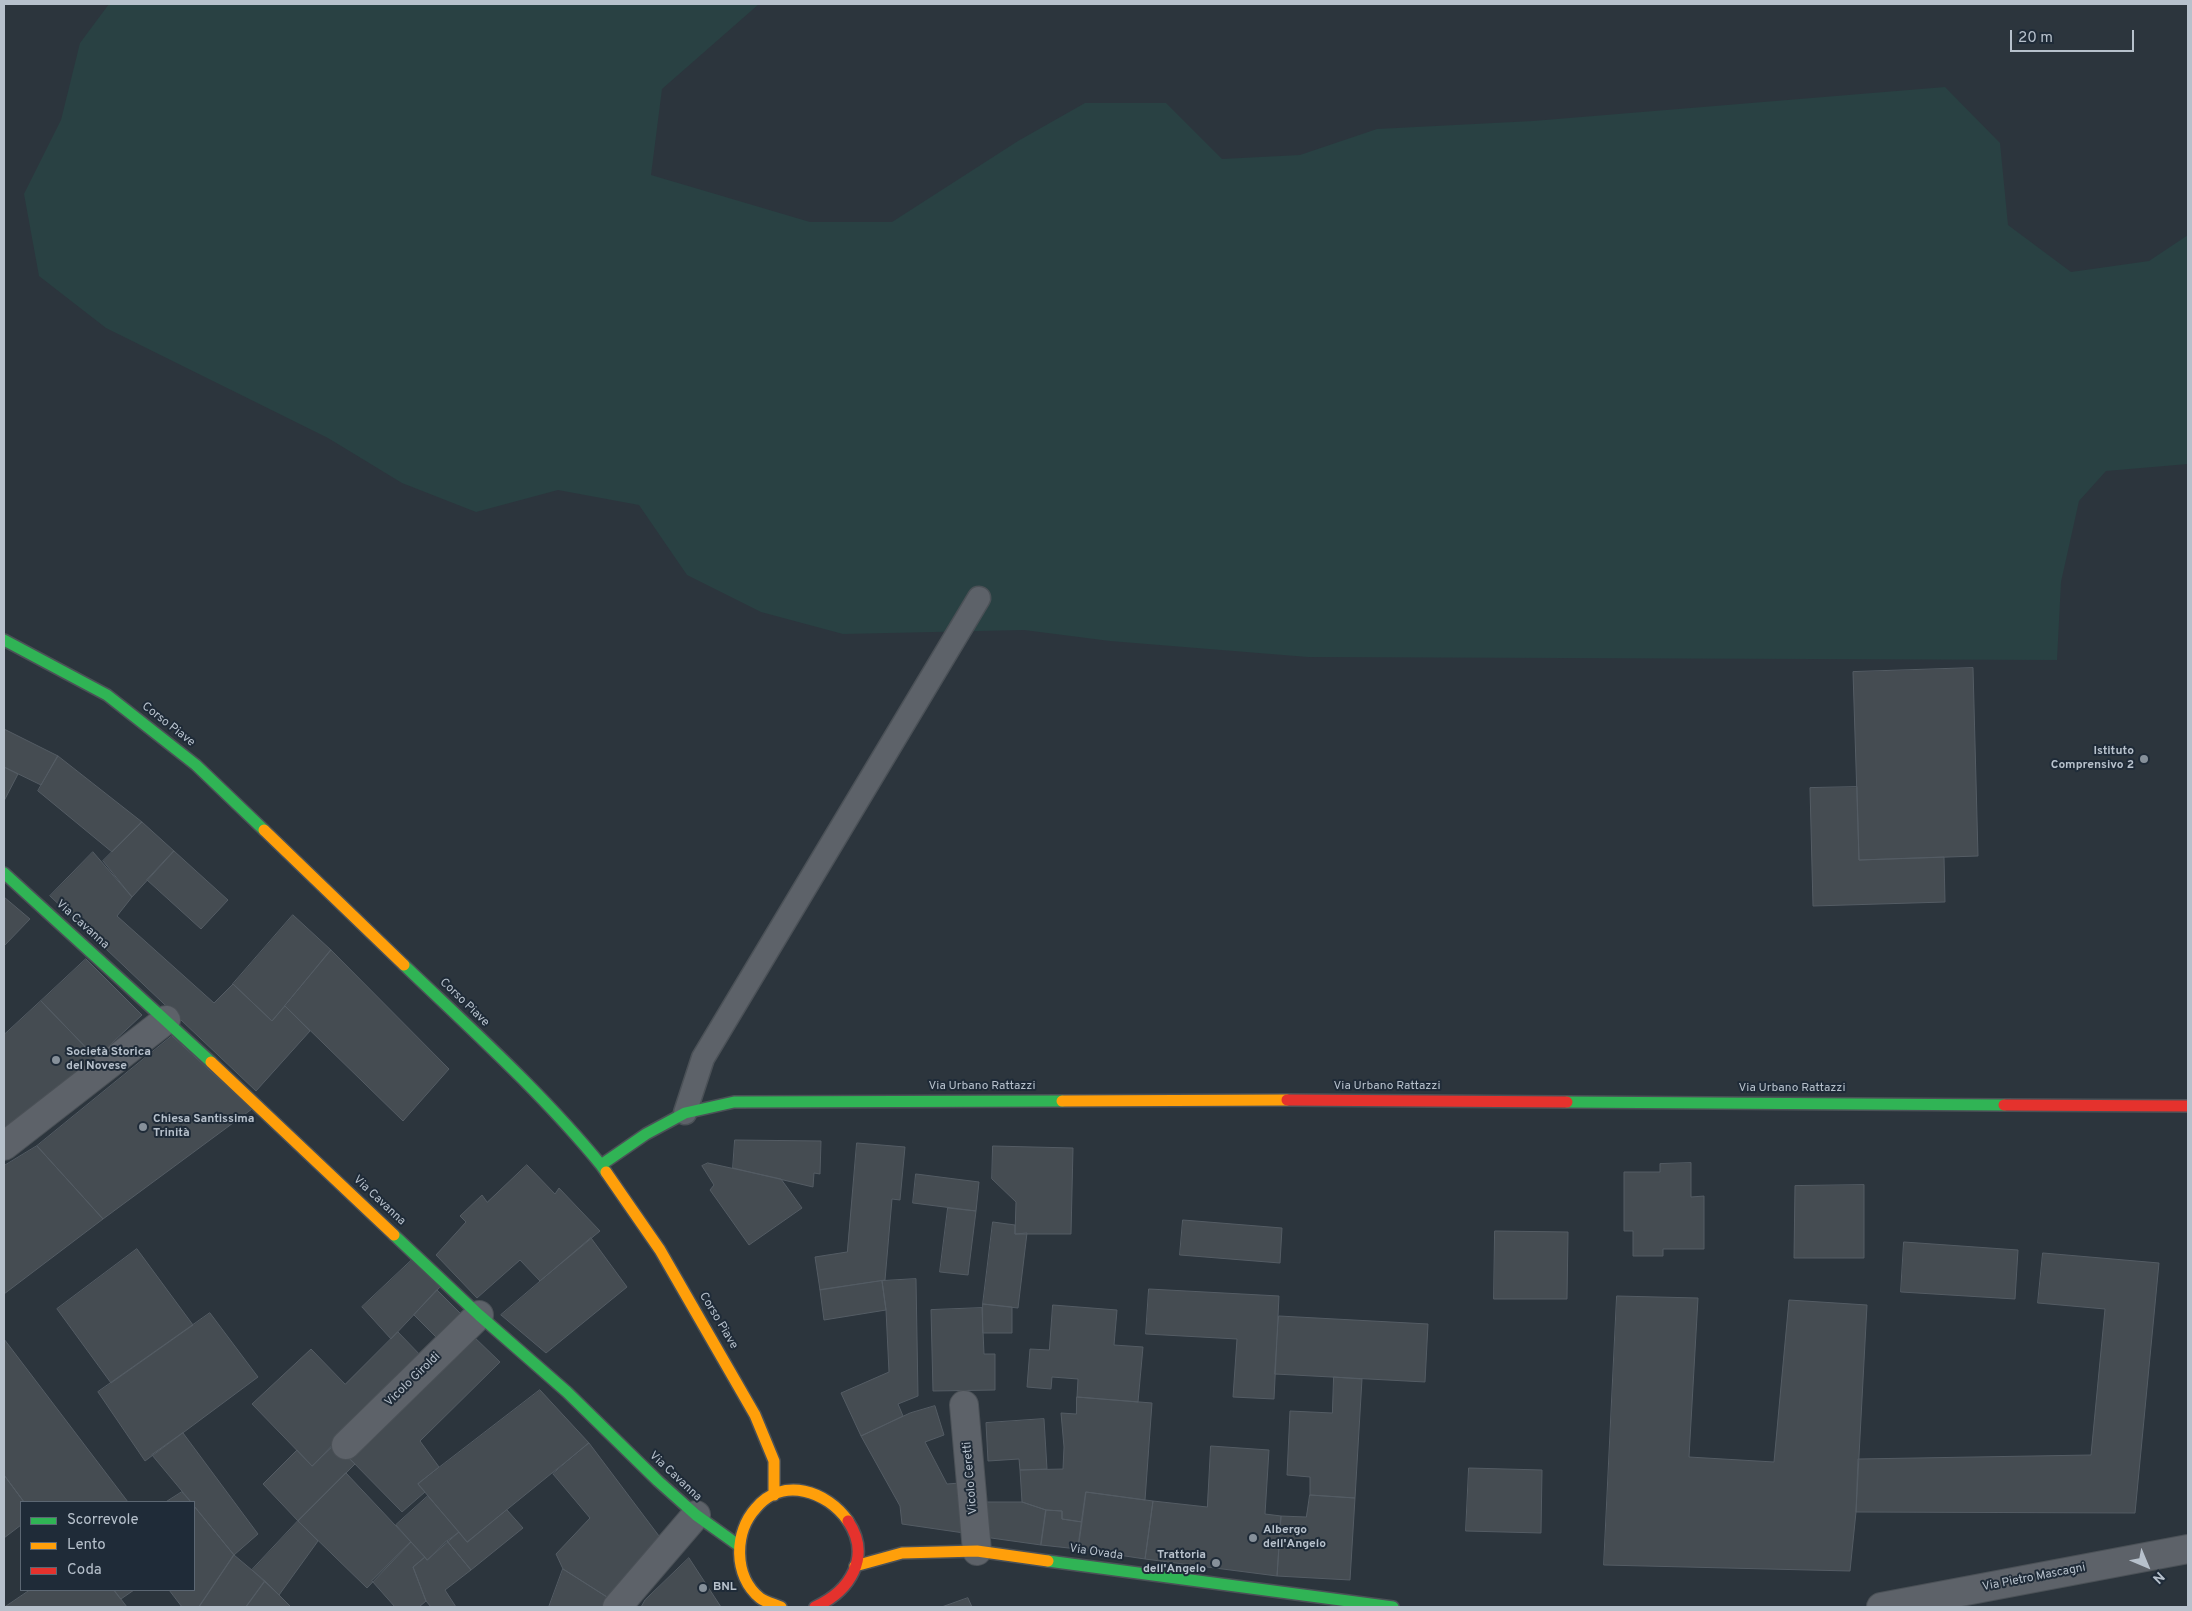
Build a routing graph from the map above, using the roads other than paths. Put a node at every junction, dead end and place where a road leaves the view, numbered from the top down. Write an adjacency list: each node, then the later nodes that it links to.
1 (979, 598): 6 (lane)
2 (4, 640): 8 (main road, Corso Piave)
3 (4, 873): 4 (main road, Via Cavanna)
4 (166, 1020): 7 (street); 9 (main road, Via Cavanna)
5 (2188, 1106): 6 (main road, Via Urbano Rattazzi)
6 (685, 1113): 8 (main road, Via Urbano Rattazzi)
7 (4, 1146)
8 (601, 1165): 12 (main road, Corso Piave)
9 (480, 1315): 11 (street, Vicolo Giroldi); 13 (main road, Via Cavanna)
10 (964, 1405): 16 (street, Vicolo Ceretti)
11 (346, 1444)
12 (774, 1495): 14 (main road); 17 (main road)
13 (696, 1515): 14 (main road, Via Cavanna); 19 (street)
14 (738, 1545): 20 (main road)
15 (2188, 1549): 23 (street, Via Pietro Mascagni)
16 (977, 1551): 17 (main road, Via Ovada); 22 (main road, Via Ovada)
17 (855, 1566): 18 (main road)
18 (832, 1604): 21 (main road)
19 (617, 1607)
20 (781, 1607)
21 (815, 1607)
22 (1393, 1607)
23 (1881, 1607)

